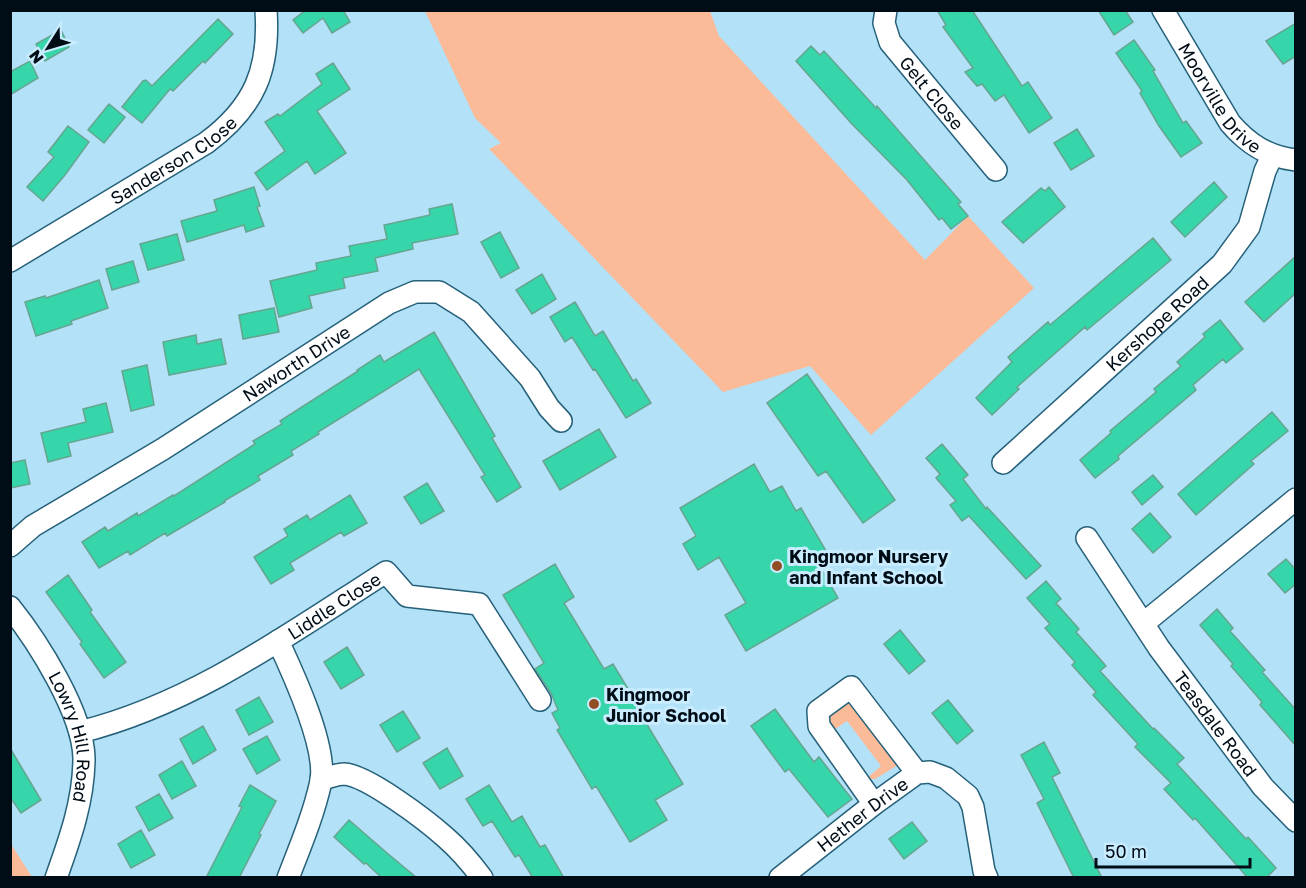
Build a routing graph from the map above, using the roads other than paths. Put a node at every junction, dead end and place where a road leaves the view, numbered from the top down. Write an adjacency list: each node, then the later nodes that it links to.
1 (266, 10): 7 (street, Sanderson Close)
2 (886, 10): 6 (street, Gelt Close)
3 (1163, 10): 4 (street, Moorville Drive)
4 (1272, 156): 5 (street, Moorville Drive); 9 (street, Kershope Road)
5 (1296, 160)
6 (996, 170)
7 (10, 261)
8 (561, 421): 12 (street, Naworth Drive)
9 (1003, 463)
10 (1296, 499): 14 (street)
11 (1088, 538): 14 (street, Teasdale Road)
12 (10, 546)
13 (10, 607): 17 (street, Lowry Hill Road)
14 (1144, 623): 21 (street, Teasdale Road)
15 (278, 640): 16 (street, Liddle Close); 17 (street, Liddle Close); 19 (street, Liddle Close)
16 (540, 700)
17 (80, 732): 22 (street, Lowry Hill Road)
18 (917, 773): 20 (street, Hether Drive); 20 (street); 26 (street, Hether Drive)
19 (321, 779): 23 (street, Liddle Close); 24 (street)
20 (874, 804): 25 (street, Hether Drive)
21 (1296, 821)
22 (56, 878)
23 (288, 878)
24 (482, 878)
25 (780, 878)
26 (987, 878)

